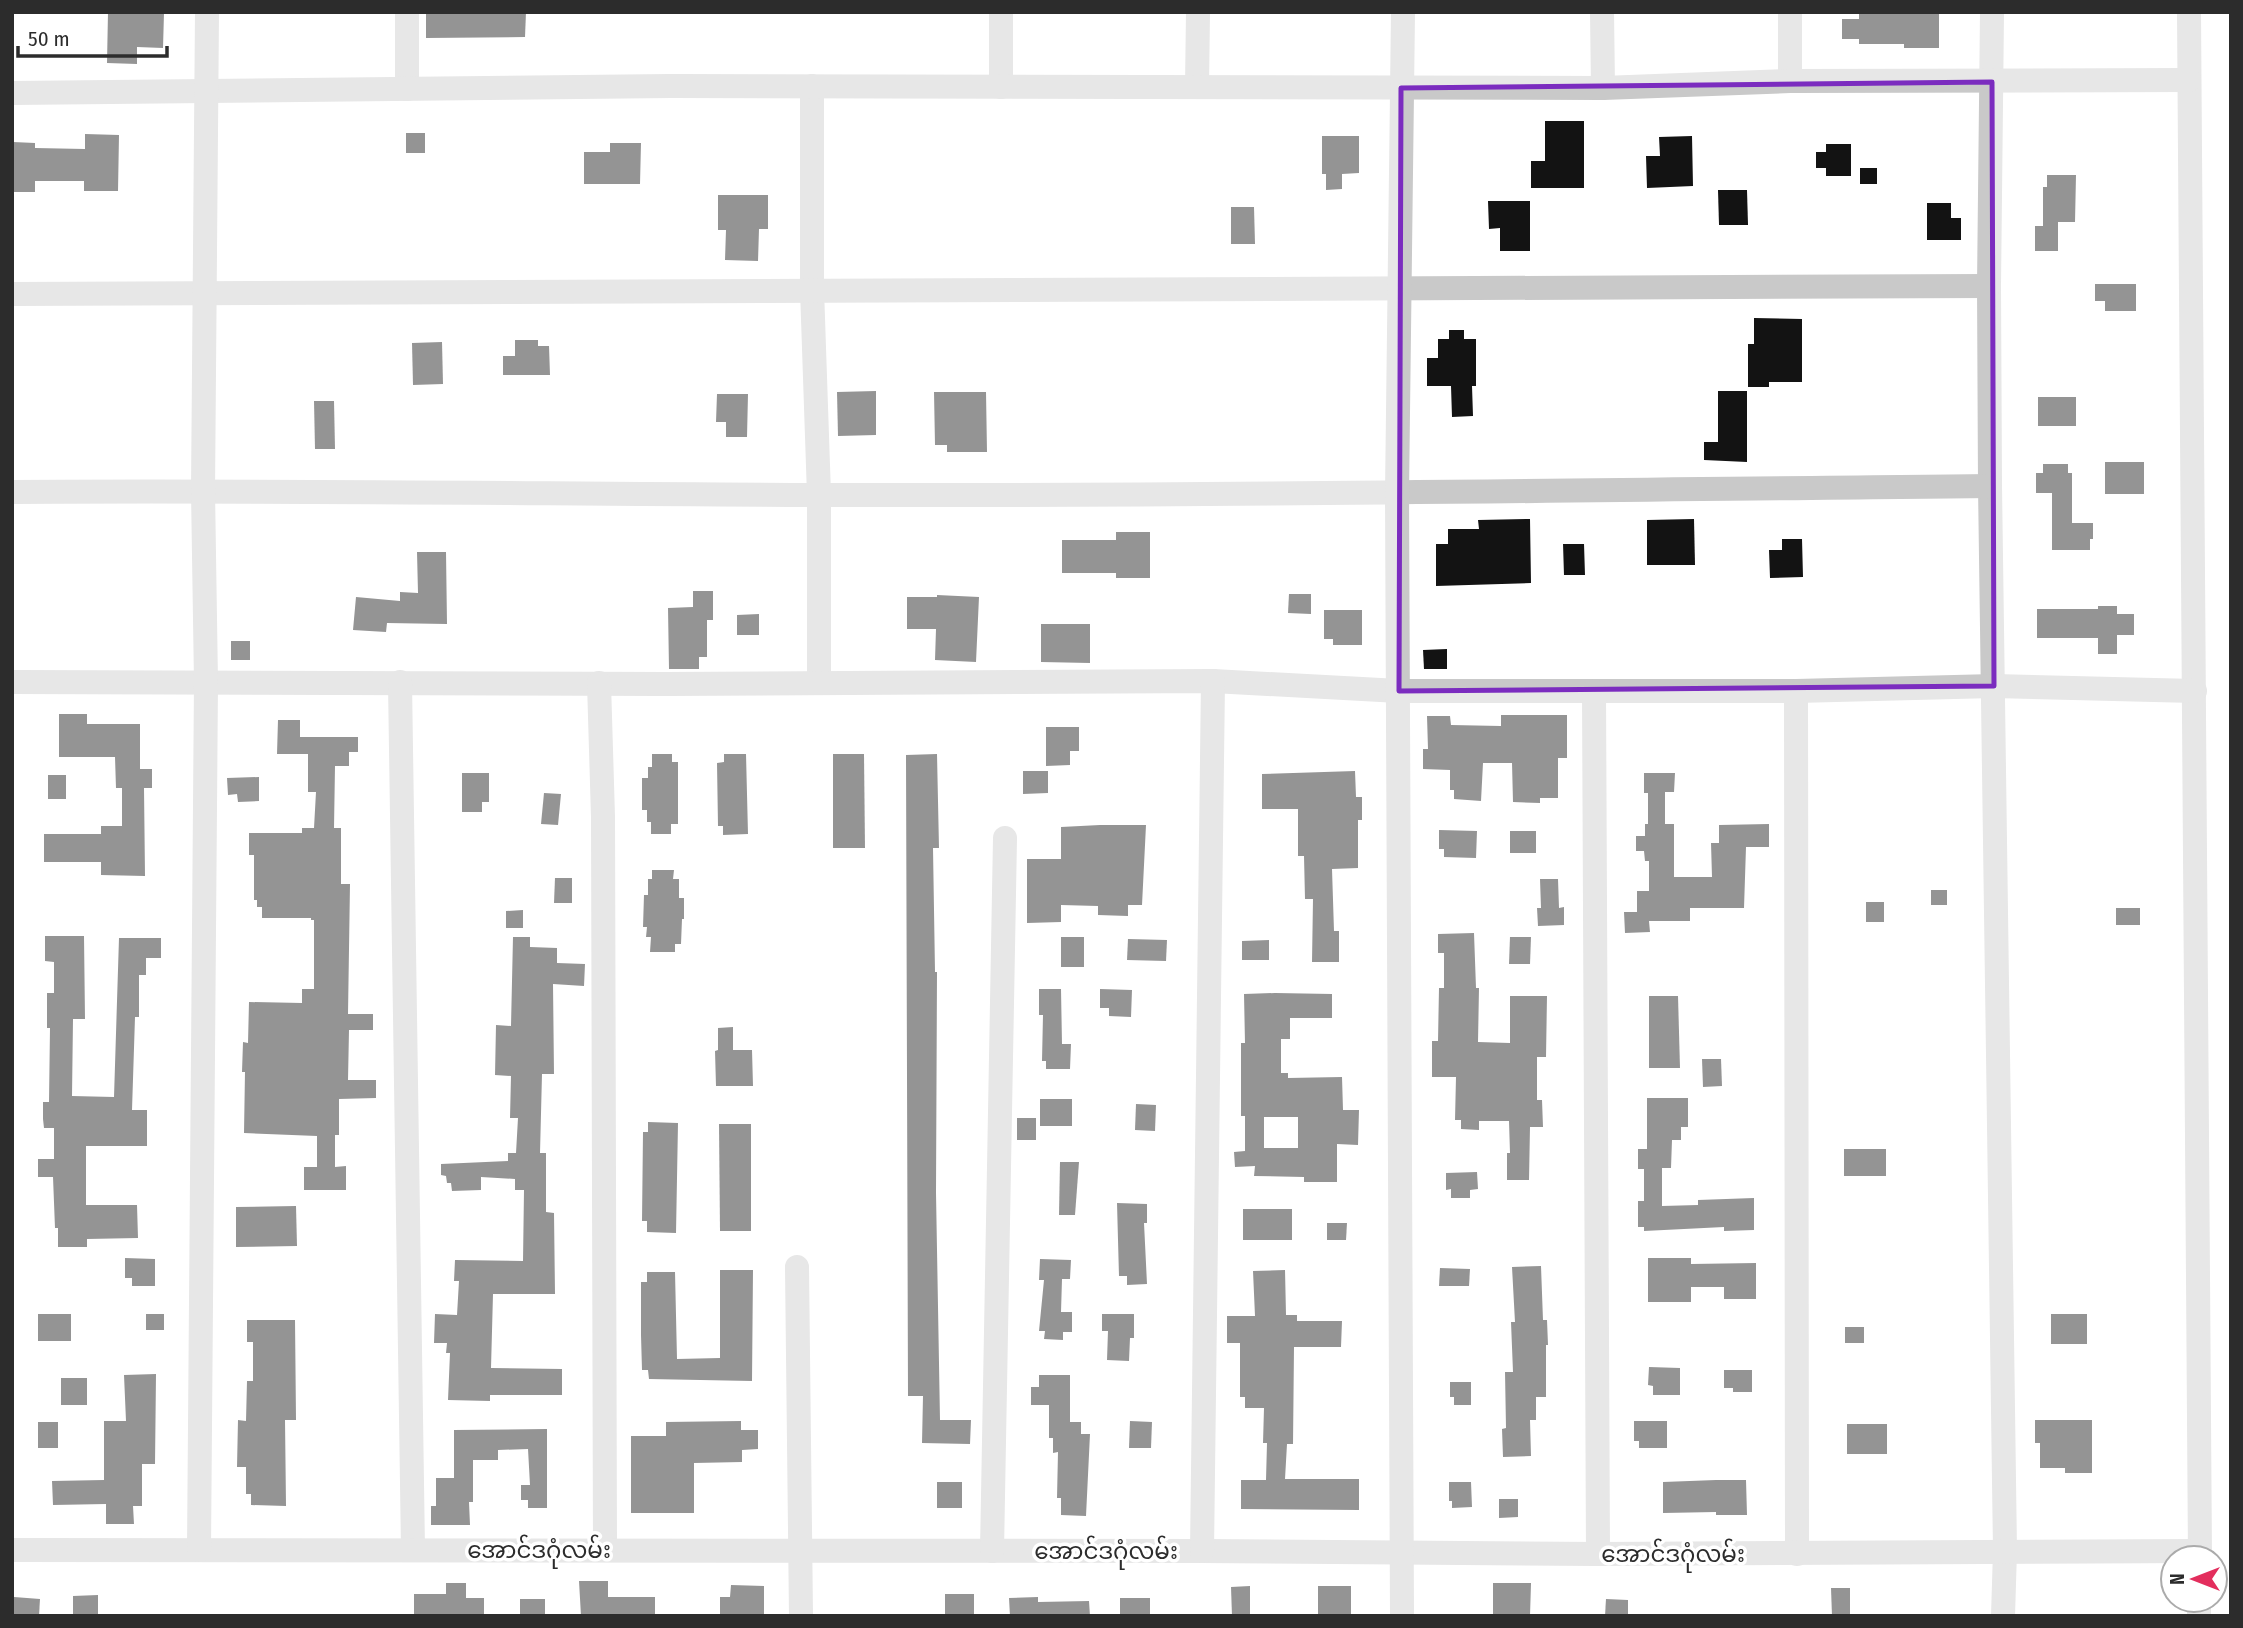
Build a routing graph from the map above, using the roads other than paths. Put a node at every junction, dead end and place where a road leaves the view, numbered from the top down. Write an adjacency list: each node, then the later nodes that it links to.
1 (207, 12): 19 (street)
2 (407, 12): 18 (street)
3 (1001, 12): 14 (street)
4 (1198, 12): 15 (street)
5 (1403, 12): 16 (street)
6 (1602, 12): 17 (street)
7 (1790, 12): 11 (street)
8 (1993, 12): 12 (street)
9 (2189, 12): 10 (street)
10 (2189, 80): 12 (street); 41 (street)
11 (1790, 81): 12 (street); 17 (street)
12 (1992, 82): 21 (street)
13 (812, 86): 14 (street); 18 (street); 23 (street)
14 (1001, 87): 15 (street)
15 (1198, 87): 16 (street)
16 (1401, 88): 17 (street); 22 (street)
17 (1603, 88)
18 (407, 89): 19 (street)
19 (205, 91): 20 (street); 24 (street)
20 (12, 93)
21 (1989, 285): 22 (street); 26 (street)
22 (1398, 286): 23 (street); 29 (street)
23 (812, 289): 24 (street); 30 (street)
24 (205, 292): 25 (street); 27 (street)
25 (12, 294)
26 (1990, 486): 29 (street); 37 (street)
27 (203, 491): 28 (street); 30 (street); 33 (street)
28 (12, 492)
29 (1397, 493): 30 (street); 38 (street)
30 (819, 495): 36 (street)
31 (1213, 681): 36 (street); 38 (street); 51 (street)
32 (12, 682): 33 (street)
33 (206, 682): 34 (street); 46 (street)
34 (400, 682): 35 (street); 47 (street)
35 (599, 683): 36 (street); 48 (street)
36 (819, 683)
37 (1994, 686): 40 (street); 41 (street); 52 (street)
38 (1399, 691): 39 (street); 53 (street)
39 (1594, 691): 40 (street); 54 (street)
40 (1796, 691): 55 (street)
41 (2195, 691): 44 (street)
42 (1005, 838): 50 (street)
43 (797, 1267): 49 (street)
44 (2200, 1544)
45 (12, 1550): 46 (street, အောင်ဒဂုံလမ်း)
46 (199, 1550): 47 (street, အောင်ဒဂုံလမ်း)
47 (413, 1550): 48 (street, အောင်ဒဂုံလမ်း)
48 (604, 1550): 49 (street, အောင်ဒဂုံလမ်း)
49 (800, 1551): 50 (street, အောင်ဒဂုံလမ်း); 57 (street)
50 (992, 1551): 51 (street, အောင်ဒဂုံလမ်း)
51 (1202, 1551): 53 (street, အောင်ဒဂုံလမ်း)
52 (2005, 1551): 55 (street, အောင်ဒဂုံလမ်း); 56 (street, အောင်ဒဂုံလမ်း); 59 (street)
53 (1402, 1553): 54 (street, အောင်ဒဂုံလမ်း); 58 (street)
54 (1598, 1554): 55 (street, အောင်ဒဂုံလမ်း)
55 (1797, 1554)
56 (2159, 1554)
57 (801, 1616)
58 (1402, 1616)
59 (2003, 1616)

